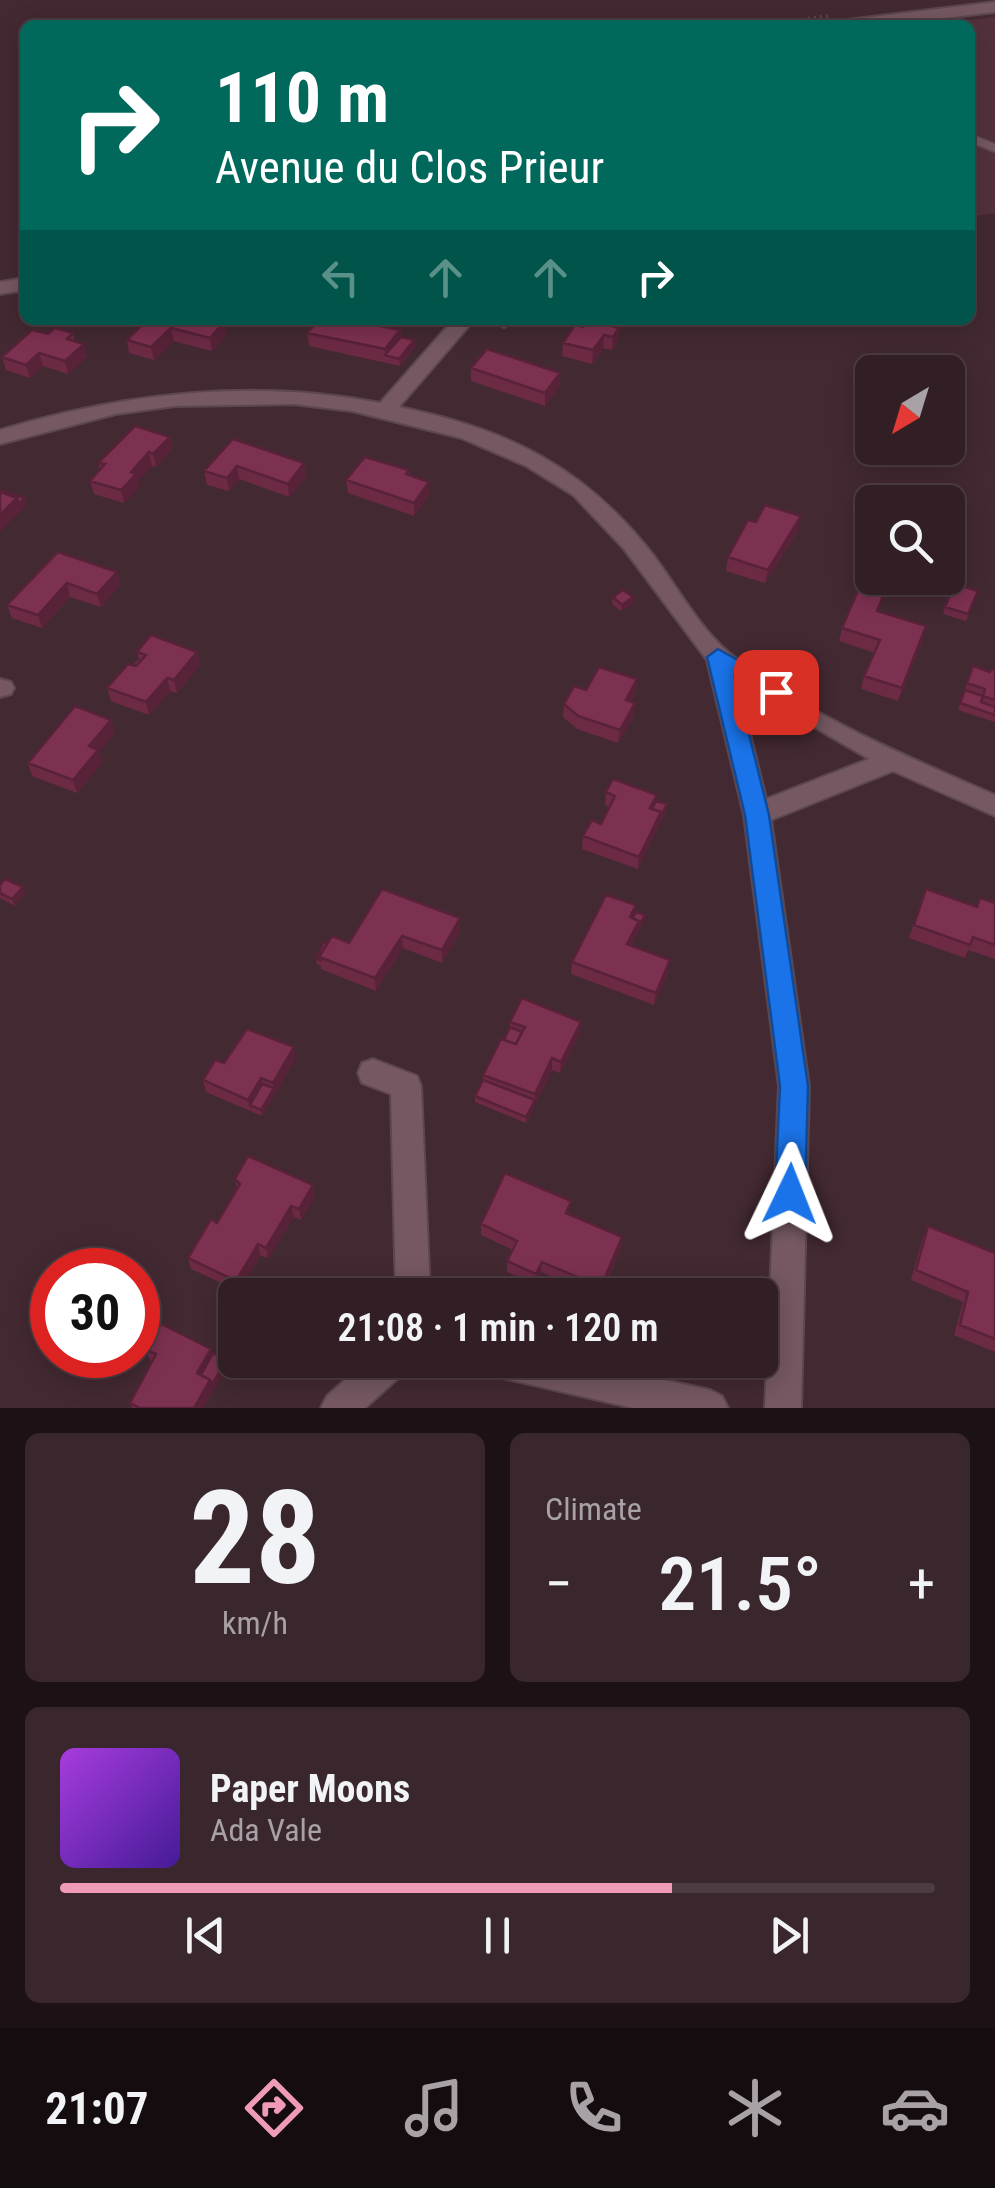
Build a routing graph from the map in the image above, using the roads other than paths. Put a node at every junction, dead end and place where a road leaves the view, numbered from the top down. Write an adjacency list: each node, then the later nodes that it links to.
1 (995, 7): 2 (street)
2 (889, 20)
3 (460, 325): 4 (street)
4 (386, 409): 5 (street); 6 (street)
5 (0, 437)
6 (718, 657): 7 (street); 9 (street)
7 (891, 762): 8 (street); 9 (street)
8 (995, 806)
9 (757, 815): 16 (street)
10 (373, 1073): 11 (street)
11 (412, 1278)
12 (373, 1378): 14 (street)
13 (578, 1378): 15 (street)
14 (339, 1408)
15 (710, 1408)
16 (782, 1408)

